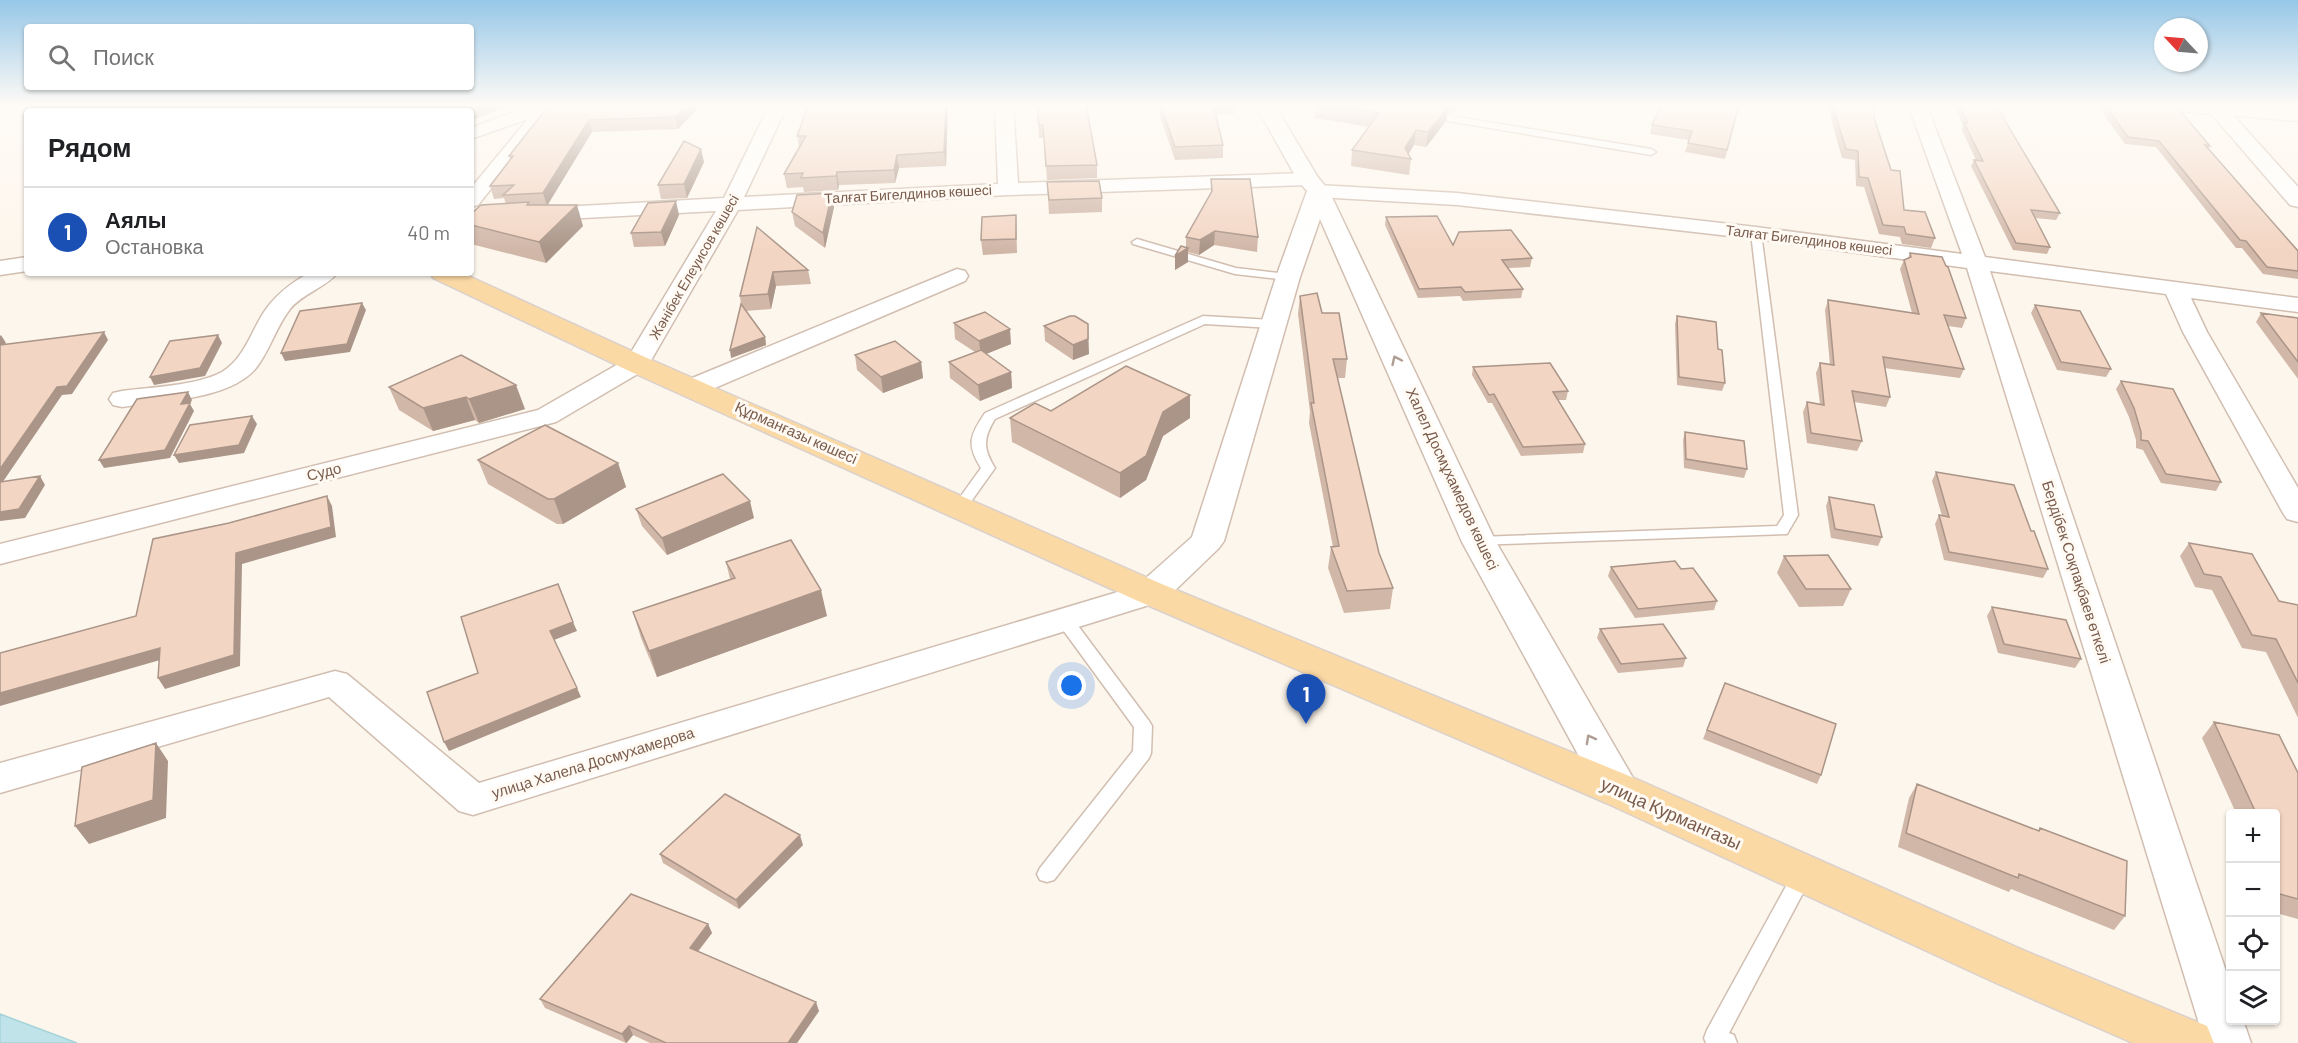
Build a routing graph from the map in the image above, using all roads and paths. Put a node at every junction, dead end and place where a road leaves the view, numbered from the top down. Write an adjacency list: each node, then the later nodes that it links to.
1 (511, 153): 9 (street)
2 (756, 153): 11 (street, Жәнібек Елеуисов көшесі)
3 (1006, 153): 8 (street)
4 (1293, 153): 7 (street, Халел Досмұхамедов көшесі)
5 (1935, 153): 15 (street, Бердібек Соқпақбаев өткелі)
6 (2256, 153): 10 (street)
7 (1313, 185): 8 (street, Талғат Бигелдинов көшесі); 13 (street, Талғат Бигелдинов көшесі); 21 (street); 30 (street, Халел Досмұхамедов көшесі, one-way to 7)
8 (1008, 189): 11 (street, Талғат Бигелдинов көшесі)
9 (474, 197)
10 (2298, 200)
11 (732, 202): 12 (street, Талғат Бигелдинов көшесі); 25 (street, Жәнібек Елеуисов көшесі)
12 (474, 218)
13 (1756, 233): 15 (street, Талғат Бигелдинов көшесі); 30 (lane)
14 (1137, 243): 21 (lane)
15 (1976, 261): 22 (street, Талғат Бигелдинов көшесі); 40 (street, Бердібек Соқпақбаев өткелі)
16 (24, 264): 17 (street)
17 (0, 268)
18 (320, 276): 27 (street)
19 (448, 276): 25 (main road, Құрманғазы көшесі)
20 (957, 276): 26 (street)
21 (1288, 277): 24 (street)
22 (2175, 288): 23 (street, Талғат Бигелдинов көшесі); 29 (street)
23 (2298, 305)
24 (1274, 324): 28 (lane); 32 (street)
25 (638, 364): 26 (main road, Құрманғазы көшесі); 31 (street, Судо)
26 (694, 387): 28 (main road, Құрманғазы көшесі)
27 (122, 399)
28 (960, 507): 32 (main road, Құрманғазы көшесі)
29 (2298, 513)
30 (1479, 542): 35 (street, Халел Досмұхамедов көшесі, one-way to 30)
31 (2, 560)
32 (1151, 593): 33 (street, улица Халела Досмухамедова); 35 (main road, улица Курмангазы)
33 (1064, 620): 34 (street, улица Халела Досмухамедова); 36 (lane)
34 (0, 778)
35 (1619, 790): 37 (main road, улица Курмангазы)
36 (1047, 874)
37 (1803, 874): 38 (lane); 39 (main road, улица Курмангазы)
38 (1726, 1043)
39 (2188, 1043)
40 (2228, 1043)

